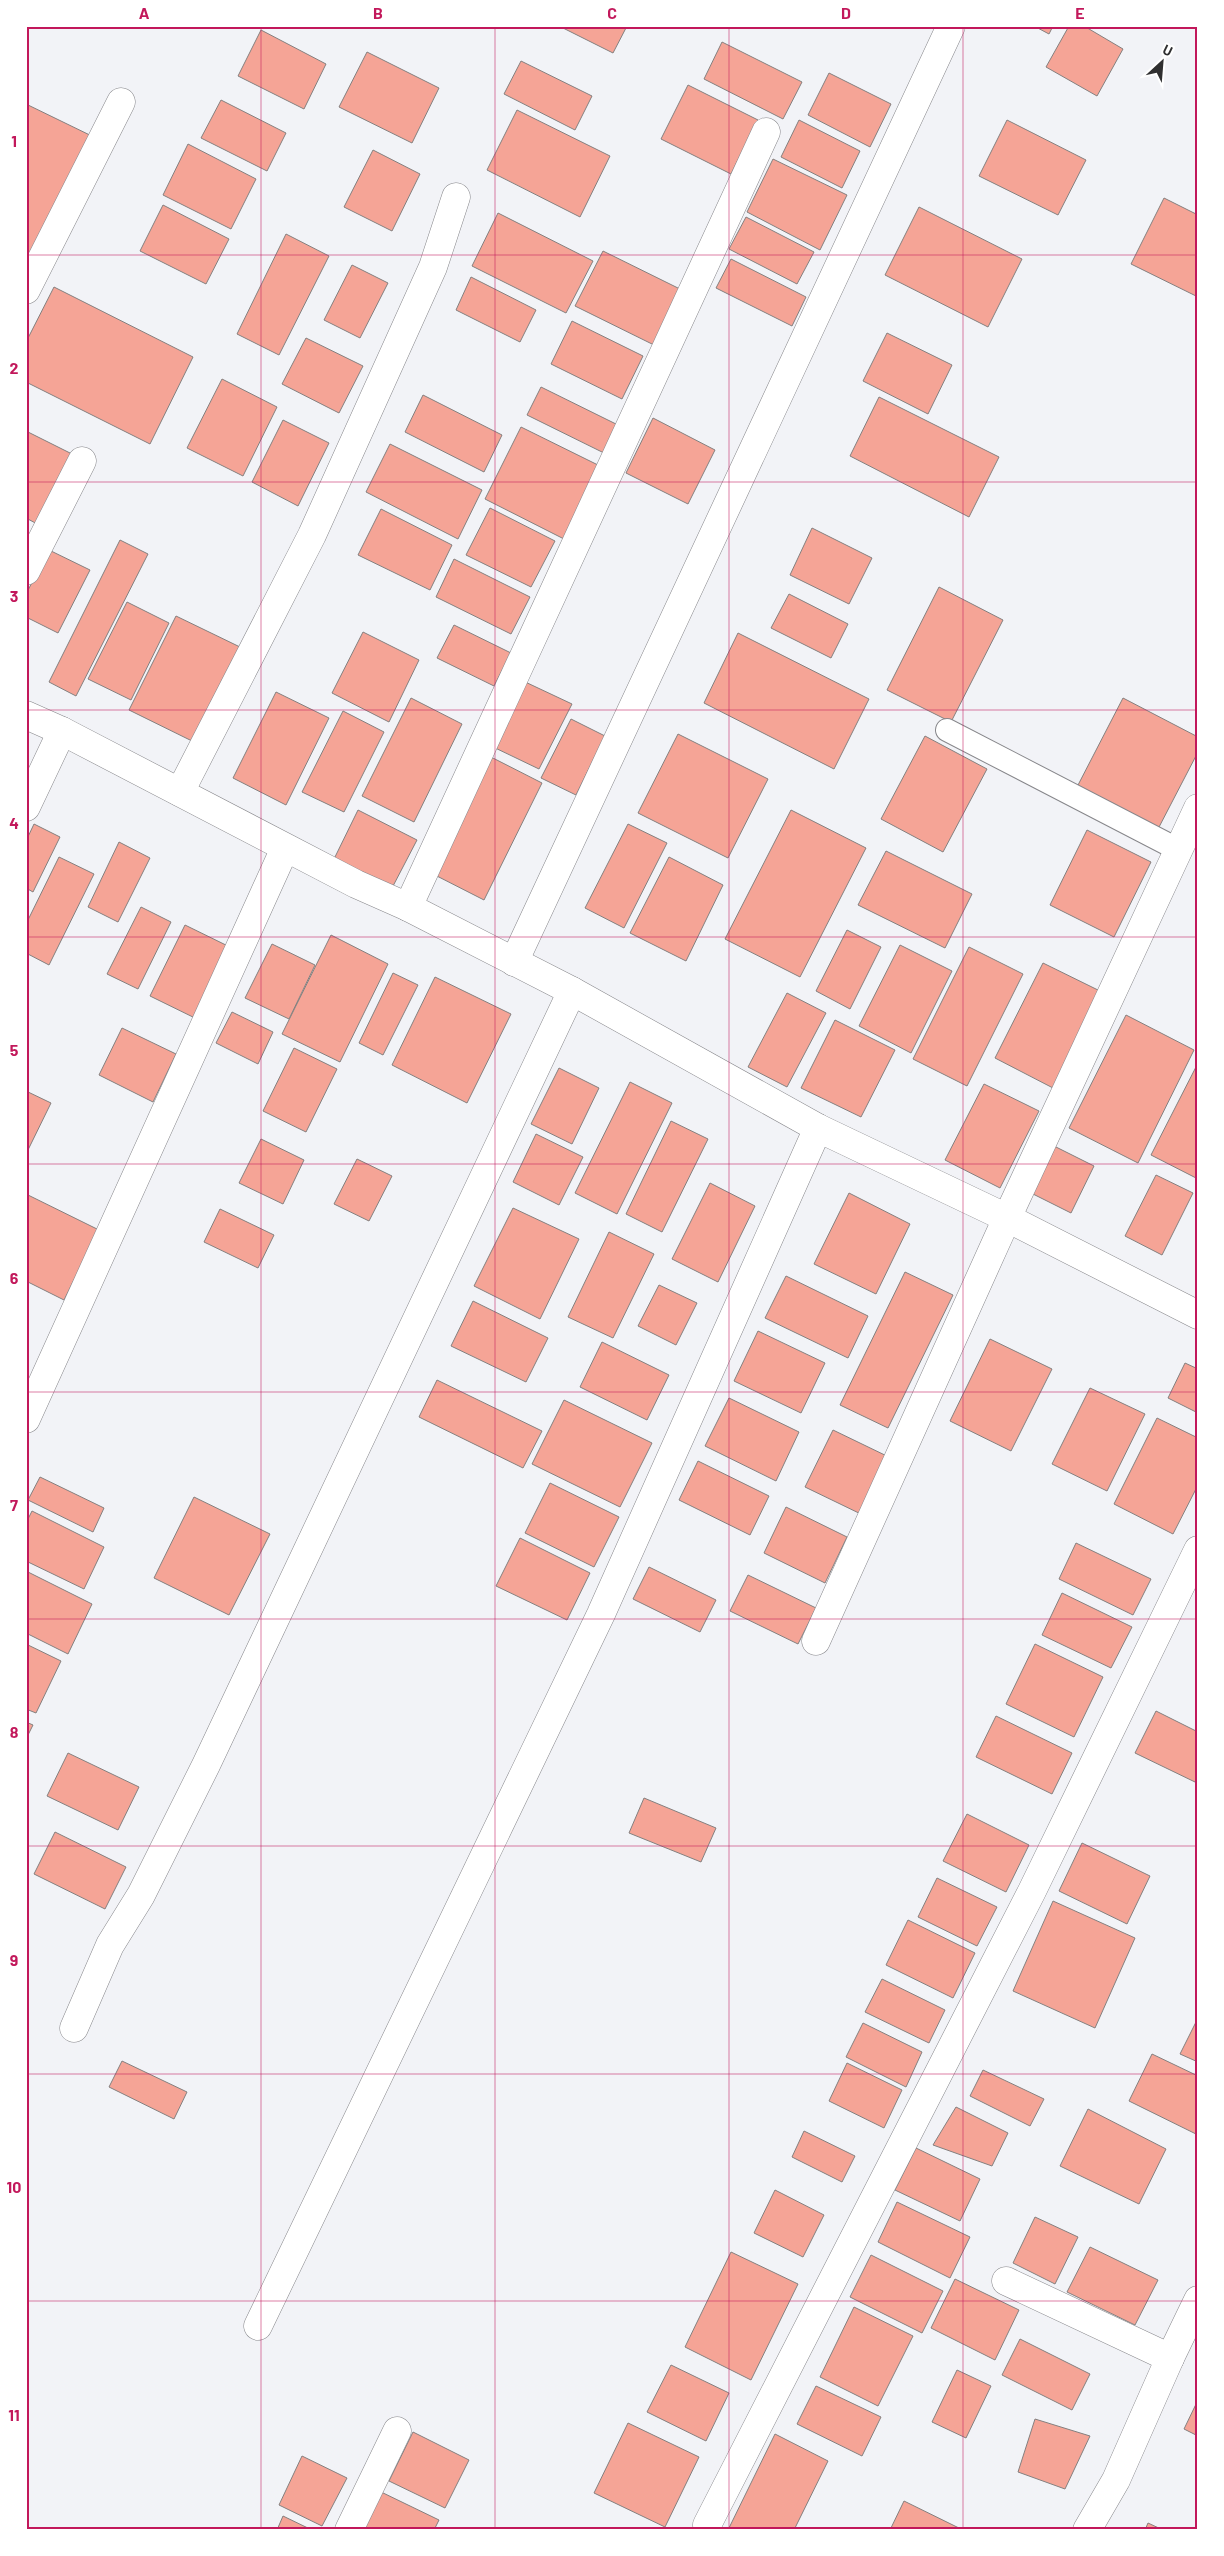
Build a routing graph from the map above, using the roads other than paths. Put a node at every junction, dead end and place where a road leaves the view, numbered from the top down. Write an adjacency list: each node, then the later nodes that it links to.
1 (951, 26): 17 (street)
2 (121, 102): 5 (street)
3 (766, 132): 16 (street)
4 (456, 197): 11 (street)
5 (26, 290)
6 (82, 461): 7 (street)
7 (26, 571)
8 (26, 715): 10 (street)
9 (947, 730): 15 (lane)
10 (62, 731): 11 (street); 12 (street)
11 (180, 792): 14 (street)
12 (26, 807)
13 (1198, 808): 15 (street)
14 (285, 848): 16 (street); 22 (street)
15 (1177, 849): 20 (street)
16 (408, 907): 17 (street)
17 (514, 962): 18 (street)
18 (572, 991): 19 (street); 25 (street)
19 (818, 1128): 20 (street); 28 (street)
20 (1007, 1218): 21 (street); 24 (street)
21 (1198, 1314)
22 (26, 1419)
23 (1198, 1550): 31 (street)
24 (816, 1642)
25 (74, 2028)
26 (1006, 2281): 29 (street)
27 (1198, 2300): 29 (street)
28 (258, 2326)
29 (1170, 2358): 33 (street)
30 (397, 2431): 32 (street)
31 (707, 2525)
32 (349, 2530)
33 (1087, 2530)

